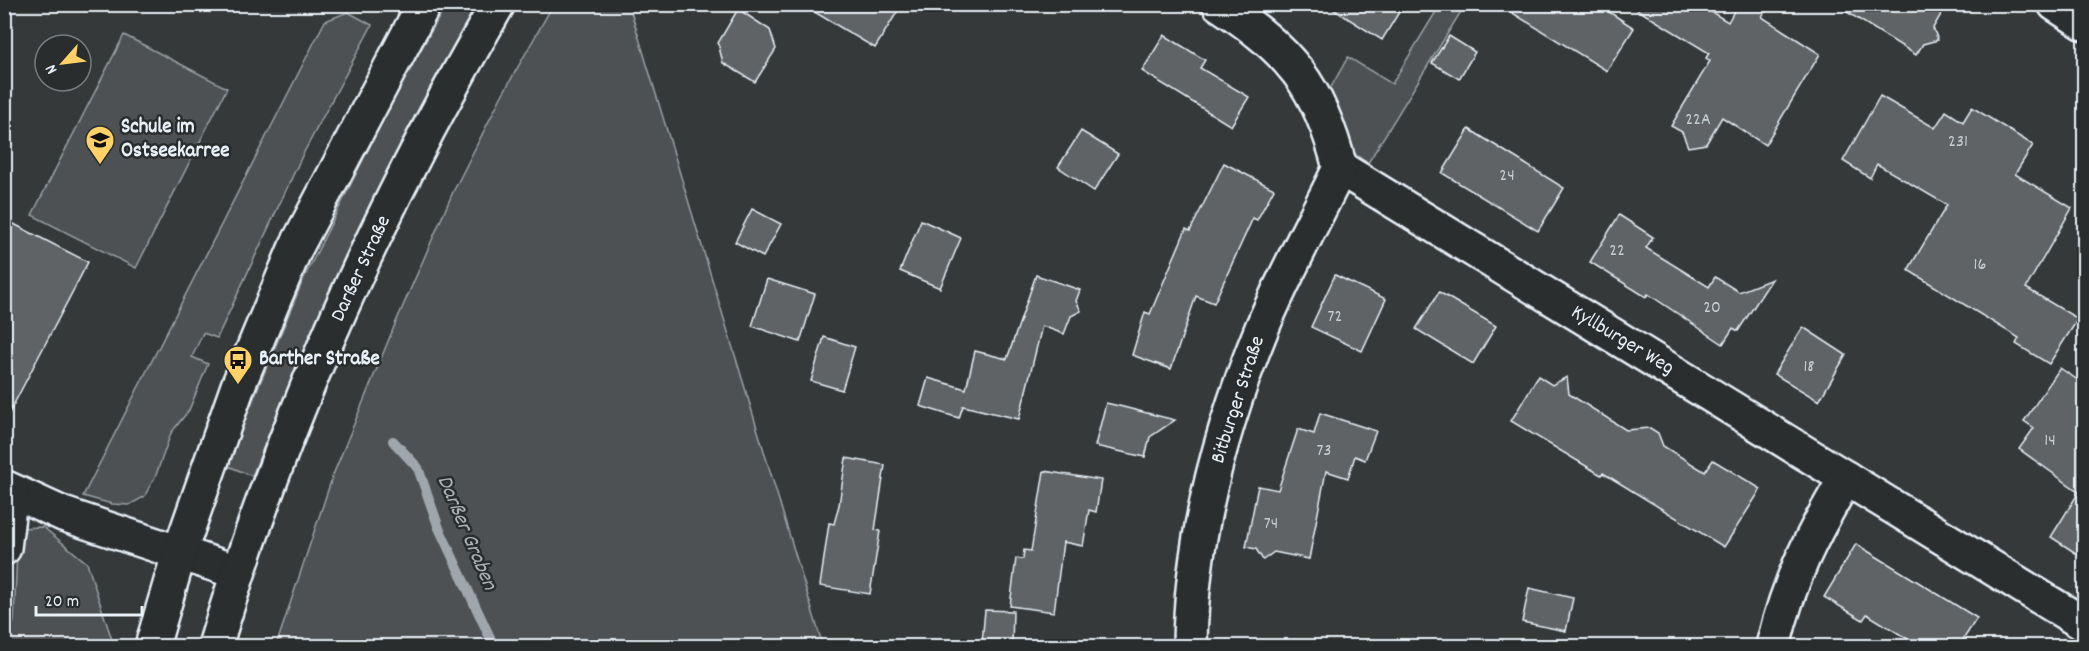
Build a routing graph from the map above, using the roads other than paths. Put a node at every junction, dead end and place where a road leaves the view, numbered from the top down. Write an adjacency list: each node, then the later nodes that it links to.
1 (424, 4): 10 (street)
2 (498, 4): 11 (street, Darßer Straße)
3 (1219, 4): 6 (street)
4 (2055, 4): 5 (street)
5 (2085, 23)
6 (1340, 168): 7 (street, Kyllburger Weg); 15 (street, Bitburger Straße)
7 (1846, 478): 12 (street, Kyllburger Weg); 16 (street)
8 (8, 489): 9 (street); 10 (street)
9 (4, 548)
10 (180, 551): 11 (street); 13 (street)
11 (237, 572): 14 (street, Darßer Straße)
12 (2085, 624)
13 (152, 646)
14 (215, 646)
15 (1190, 646)
16 (1773, 646)

